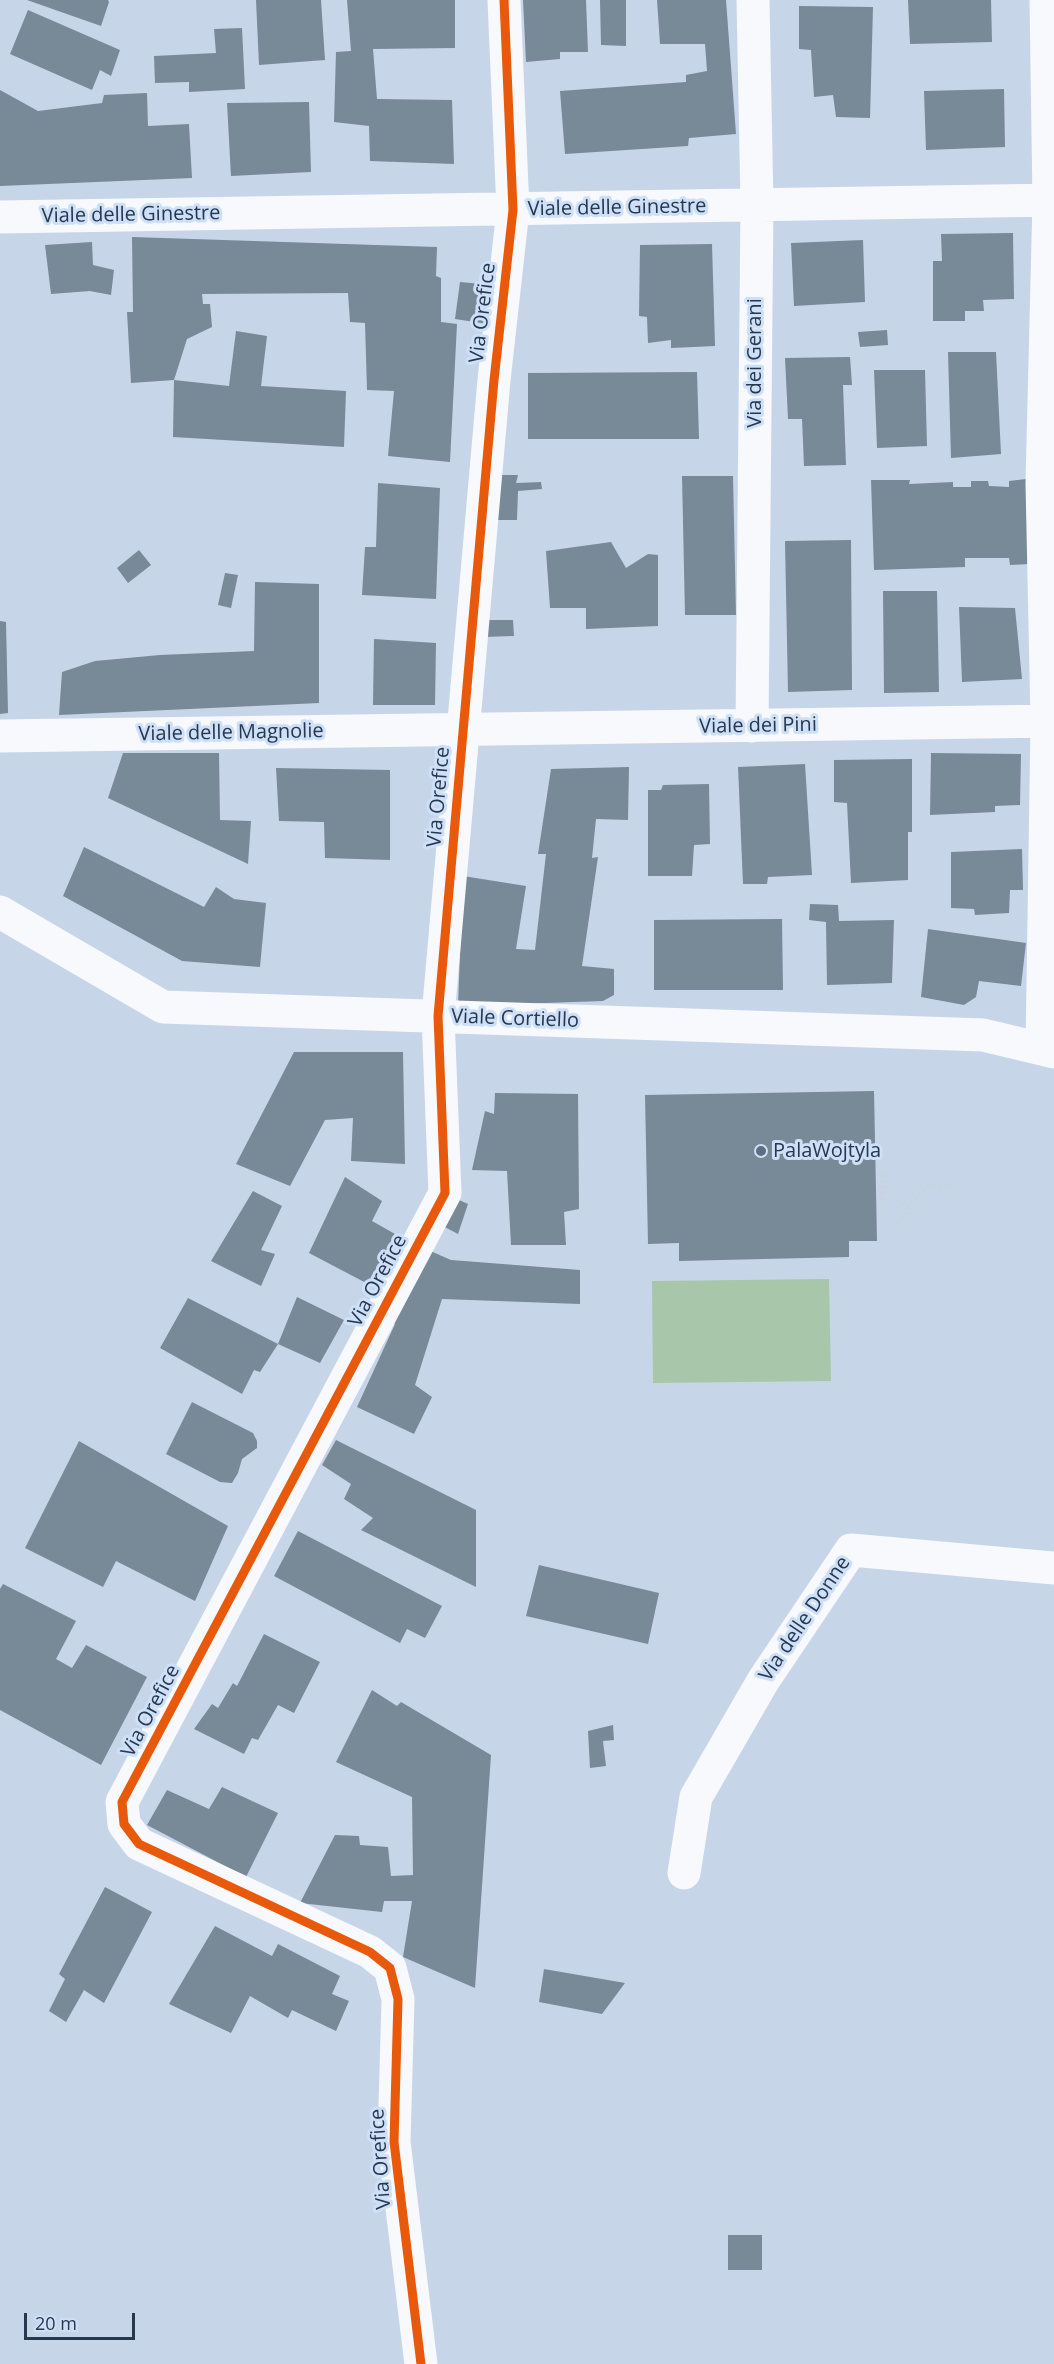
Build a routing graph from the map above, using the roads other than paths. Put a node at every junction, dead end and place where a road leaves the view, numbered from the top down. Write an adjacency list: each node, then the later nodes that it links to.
1 (504, 0): 6 (street, Via Orefice)
2 (753, 0): 5 (street, Via dei Gerani)
3 (1046, 0): 4 (street)
4 (1051, 200): 5 (street, Viale delle Ginestre); 8 (street)
5 (757, 204): 6 (street, Viale delle Ginestre); 9 (street, Via dei Gerani)
6 (513, 210): 7 (street, Viale delle Ginestre); 10 (street, Via Orefice)
7 (0, 217)
8 (1051, 721): 9 (street, Viale dei Pini); 14 (street)
9 (752, 726): 10 (street, Viale dei Pini)
10 (463, 730): 11 (street, Viale delle Magnolie); 13 (street, Via Orefice)
11 (0, 736)
12 (0, 912): 13 (street, Viale Cortiello)
13 (438, 1016): 14 (street, Viale Cortiello); 17 (street, Via Orefice)
14 (1048, 1050)
15 (1054, 1568): 16 (street, Via delle Donne)
16 (684, 1873)
17 (422, 2364)

